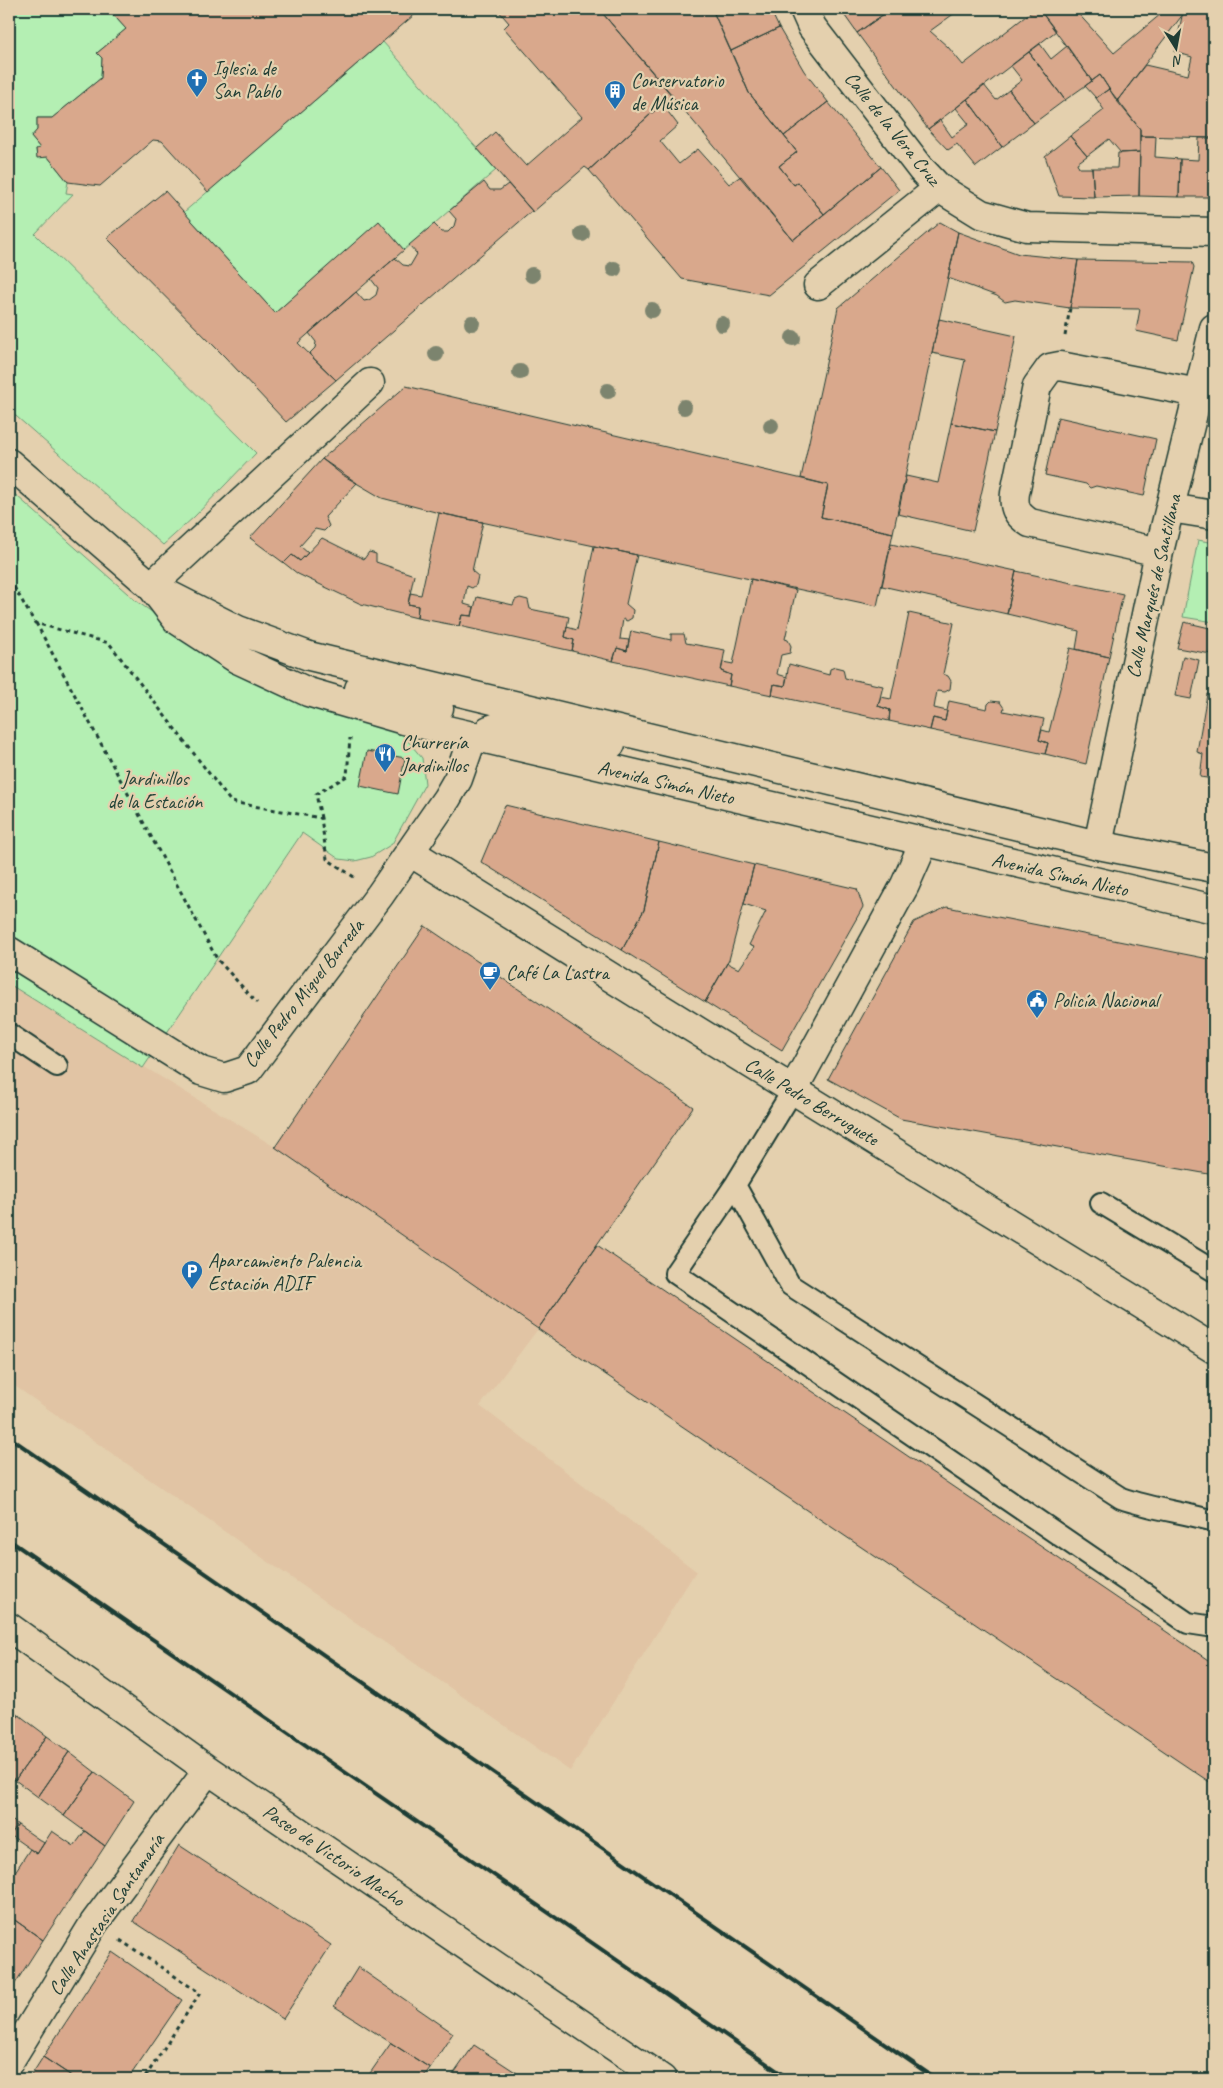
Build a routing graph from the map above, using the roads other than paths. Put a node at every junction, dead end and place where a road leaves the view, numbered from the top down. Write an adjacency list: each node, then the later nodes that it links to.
1 (804, 9): 2 (street, Calle de la Vera Cruz)
2 (939, 188): 3 (street, Calle de la Vera Cruz); 4 (street)
3 (1214, 232)
4 (818, 285)
5 (1214, 328): 6 (street, Calle Marqués de Santillana)
6 (1210, 368): 8 (street, Calle Marqués de Santillana)
7 (370, 383): 13 (street)
8 (1198, 393): 10 (street, Calle Marqués de Santillana); 12 (street)
9 (9, 463): 13 (street, Avenida Simón Nieto)
10 (1170, 508): 11 (street); 12 (street, Calle Marqués de Santillana)
11 (1214, 516)
12 (1159, 552): 19 (street, Calle Marqués de Santillana)
13 (151, 586): 14 (street, Avenida Simón Nieto); 15 (street, Avenida Simón Nieto)
14 (309, 656): 15 (street); 16 (street, Avenida Simón Nieto)
15 (473, 736): 16 (street); 18 (street, Avenida Simón Nieto); 20 (street, Calle Pedro Miguel Barreda)
16 (644, 737): 17 (street, Avenida Simón Nieto)
17 (801, 775): 18 (street); 19 (street, Avenida Simón Nieto)
18 (924, 842): 19 (street); 22 (street, Avenida Simón Nieto); 26 (street)
19 (1098, 846): 21 (street, Avenida Simón Nieto)
20 (410, 852): 23 (street, Calle Pedro Miguel Barreda); 26 (street, Calle Pedro Berruguete)
21 (1214, 868)
22 (1214, 909)
23 (9, 951)
24 (9, 1034): 25 (lane)
25 (57, 1066)
26 (793, 1090): 27 (lane); 30 (street, Calle Pedro Berruguete)
27 (735, 1185): 31 (lane); 33 (lane)
28 (1102, 1203): 29 (lane)
29 (1214, 1271)
30 (1214, 1349)
31 (1214, 1521)
32 (9, 1627): 34 (street, Paseo de Victorio Macho)
33 (1214, 1627)
34 (208, 1770): 35 (street, Calle Anastasia Santamaría); 36 (street, Paseo de Victorio Macho)
35 (9, 2062)
36 (662, 2079)

